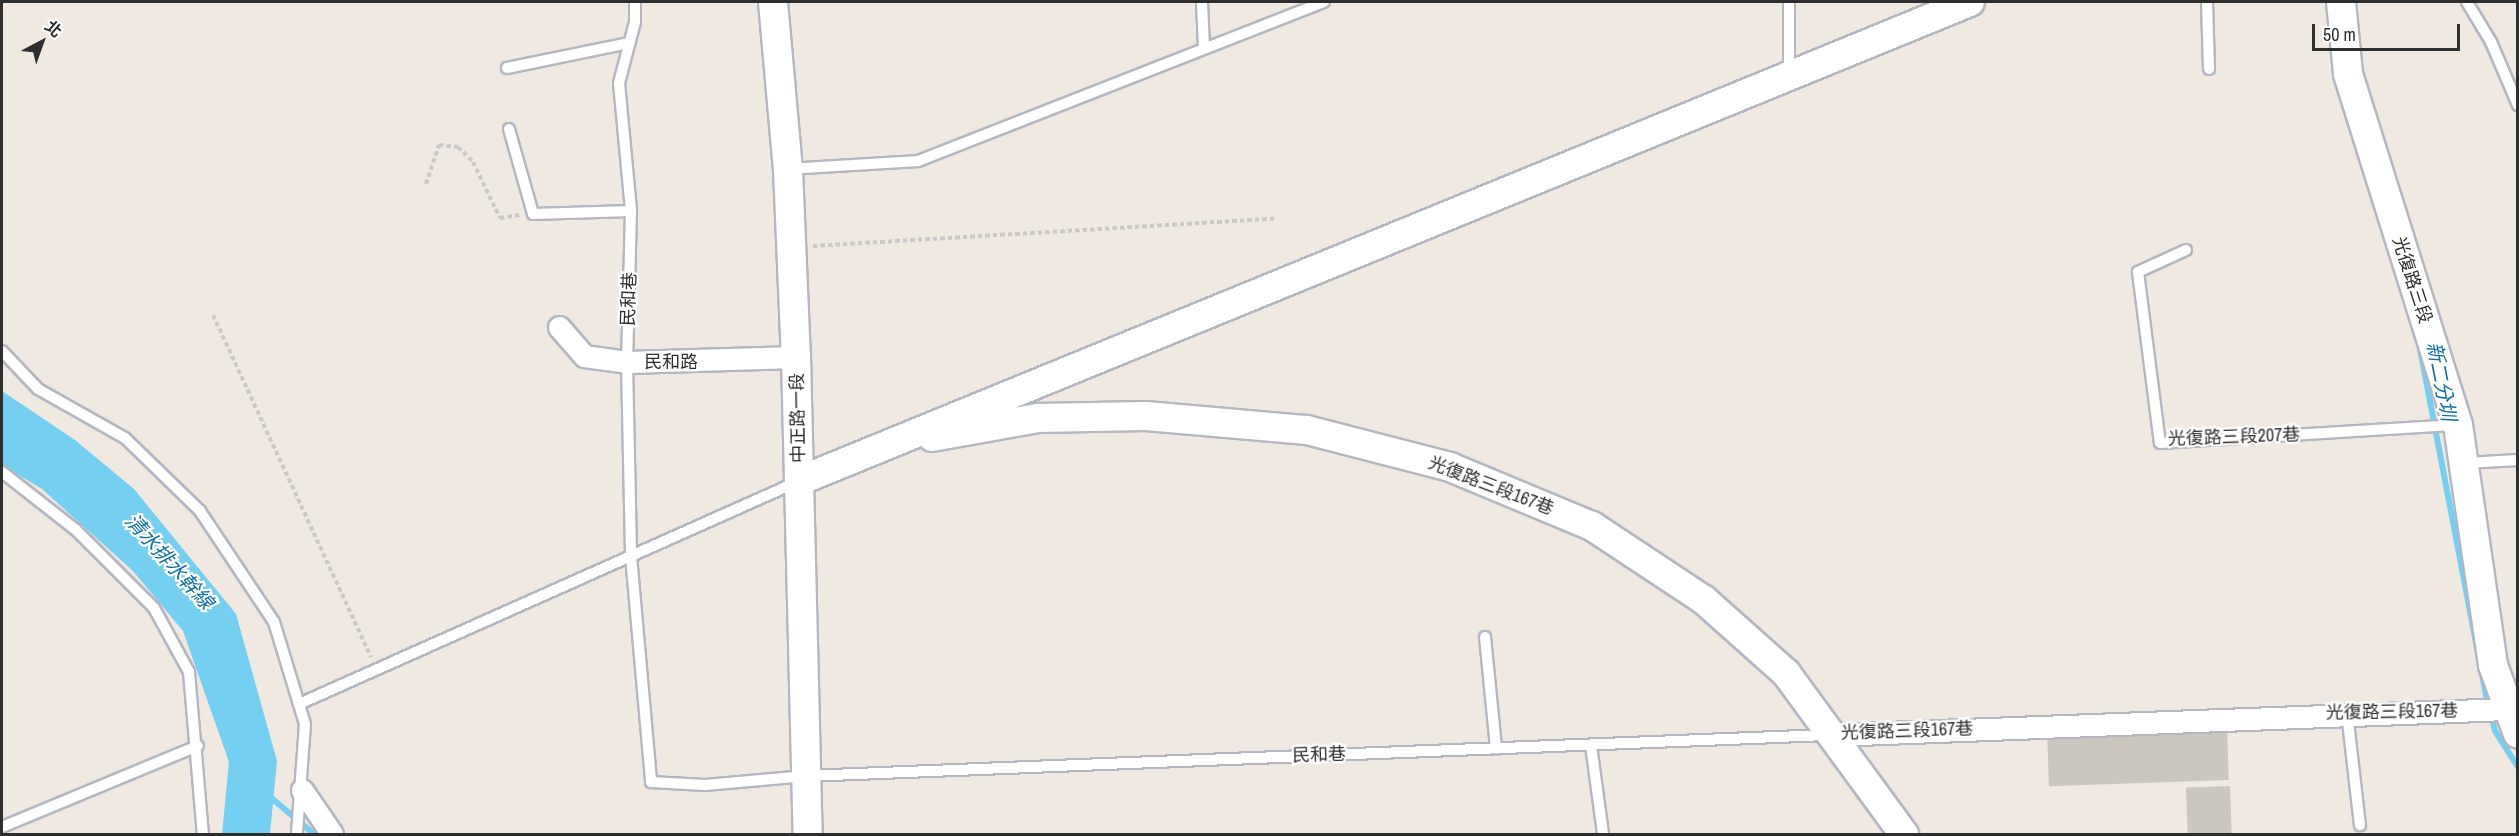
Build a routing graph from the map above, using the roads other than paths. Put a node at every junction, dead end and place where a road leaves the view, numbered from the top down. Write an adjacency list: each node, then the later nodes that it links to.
1 (635, 2): 10 (lane, 民和巷)
2 (774, 2): 17 (street, 中正路一段)
3 (1202, 2): 11 (lane)
4 (1324, 2): 11 (lane)
5 (1789, 2): 14 (lane)
6 (1970, 2): 14 (street)
7 (2207, 2): 13 (lane)
8 (2341, 2): 26 (street, 光復路三段)
9 (2467, 2): 15 (lane)
10 (629, 43): 12 (lane); 18 (lane, 民和巷)
11 (1204, 47): 17 (lane)
12 (507, 68)
13 (2209, 69)
14 (1789, 77): 24 (street)
15 (2517, 105)
16 (509, 129): 18 (lane)
17 (788, 169): 22 (street, 中正路一段)
18 (632, 211): 23 (lane, 民和巷)
19 (2186, 250): 26 (lane, 光復路三段207巷)
20 (559, 327): 23 (street, 民和路)
21 (2, 351): 34 (lane)
22 (796, 357): 23 (street, 民和路); 31 (street, 中正路一段)
23 (627, 362): 32 (lane, 民和巷)
24 (1028, 384): 25 (street); 27 (street)
25 (1038, 418): 27 (street, 光復路三段167巷); 37 (street, 光復路三段167巷)
26 (2458, 425): 29 (street, 光復路三段)
27 (857, 454): 31 (street)
28 (2517, 460): 29 (lane)
29 (2466, 463): 36 (street, 光復路三段)
30 (2, 472): 39 (lane)
31 (799, 481): 32 (lane); 41 (street, 中正路一段)
32 (631, 556): 34 (lane); 41 (lane, 民和巷)
33 (1485, 637): 40 (lane)
34 (299, 704): 42 (lane)
35 (2347, 712): 36 (street, 光復路三段167巷); 37 (street, 光復路三段167巷); 43 (lane)
36 (2512, 722)
37 (1833, 735): 38 (lane, 民和巷); 50 (street)
38 (1592, 745): 40 (lane, 民和巷); 49 (lane)
39 (198, 746): 44 (lane); 46 (lane)
40 (1496, 748): 41 (lane, 民和巷)
41 (806, 776): 48 (street, 中正路一段)
42 (301, 800): 45 (lane); 47 (street)
43 (2360, 825)
44 (2, 827)
45 (297, 833)
46 (203, 834)
47 (332, 834)
48 (807, 834)
49 (1604, 834)
50 (1904, 834)

